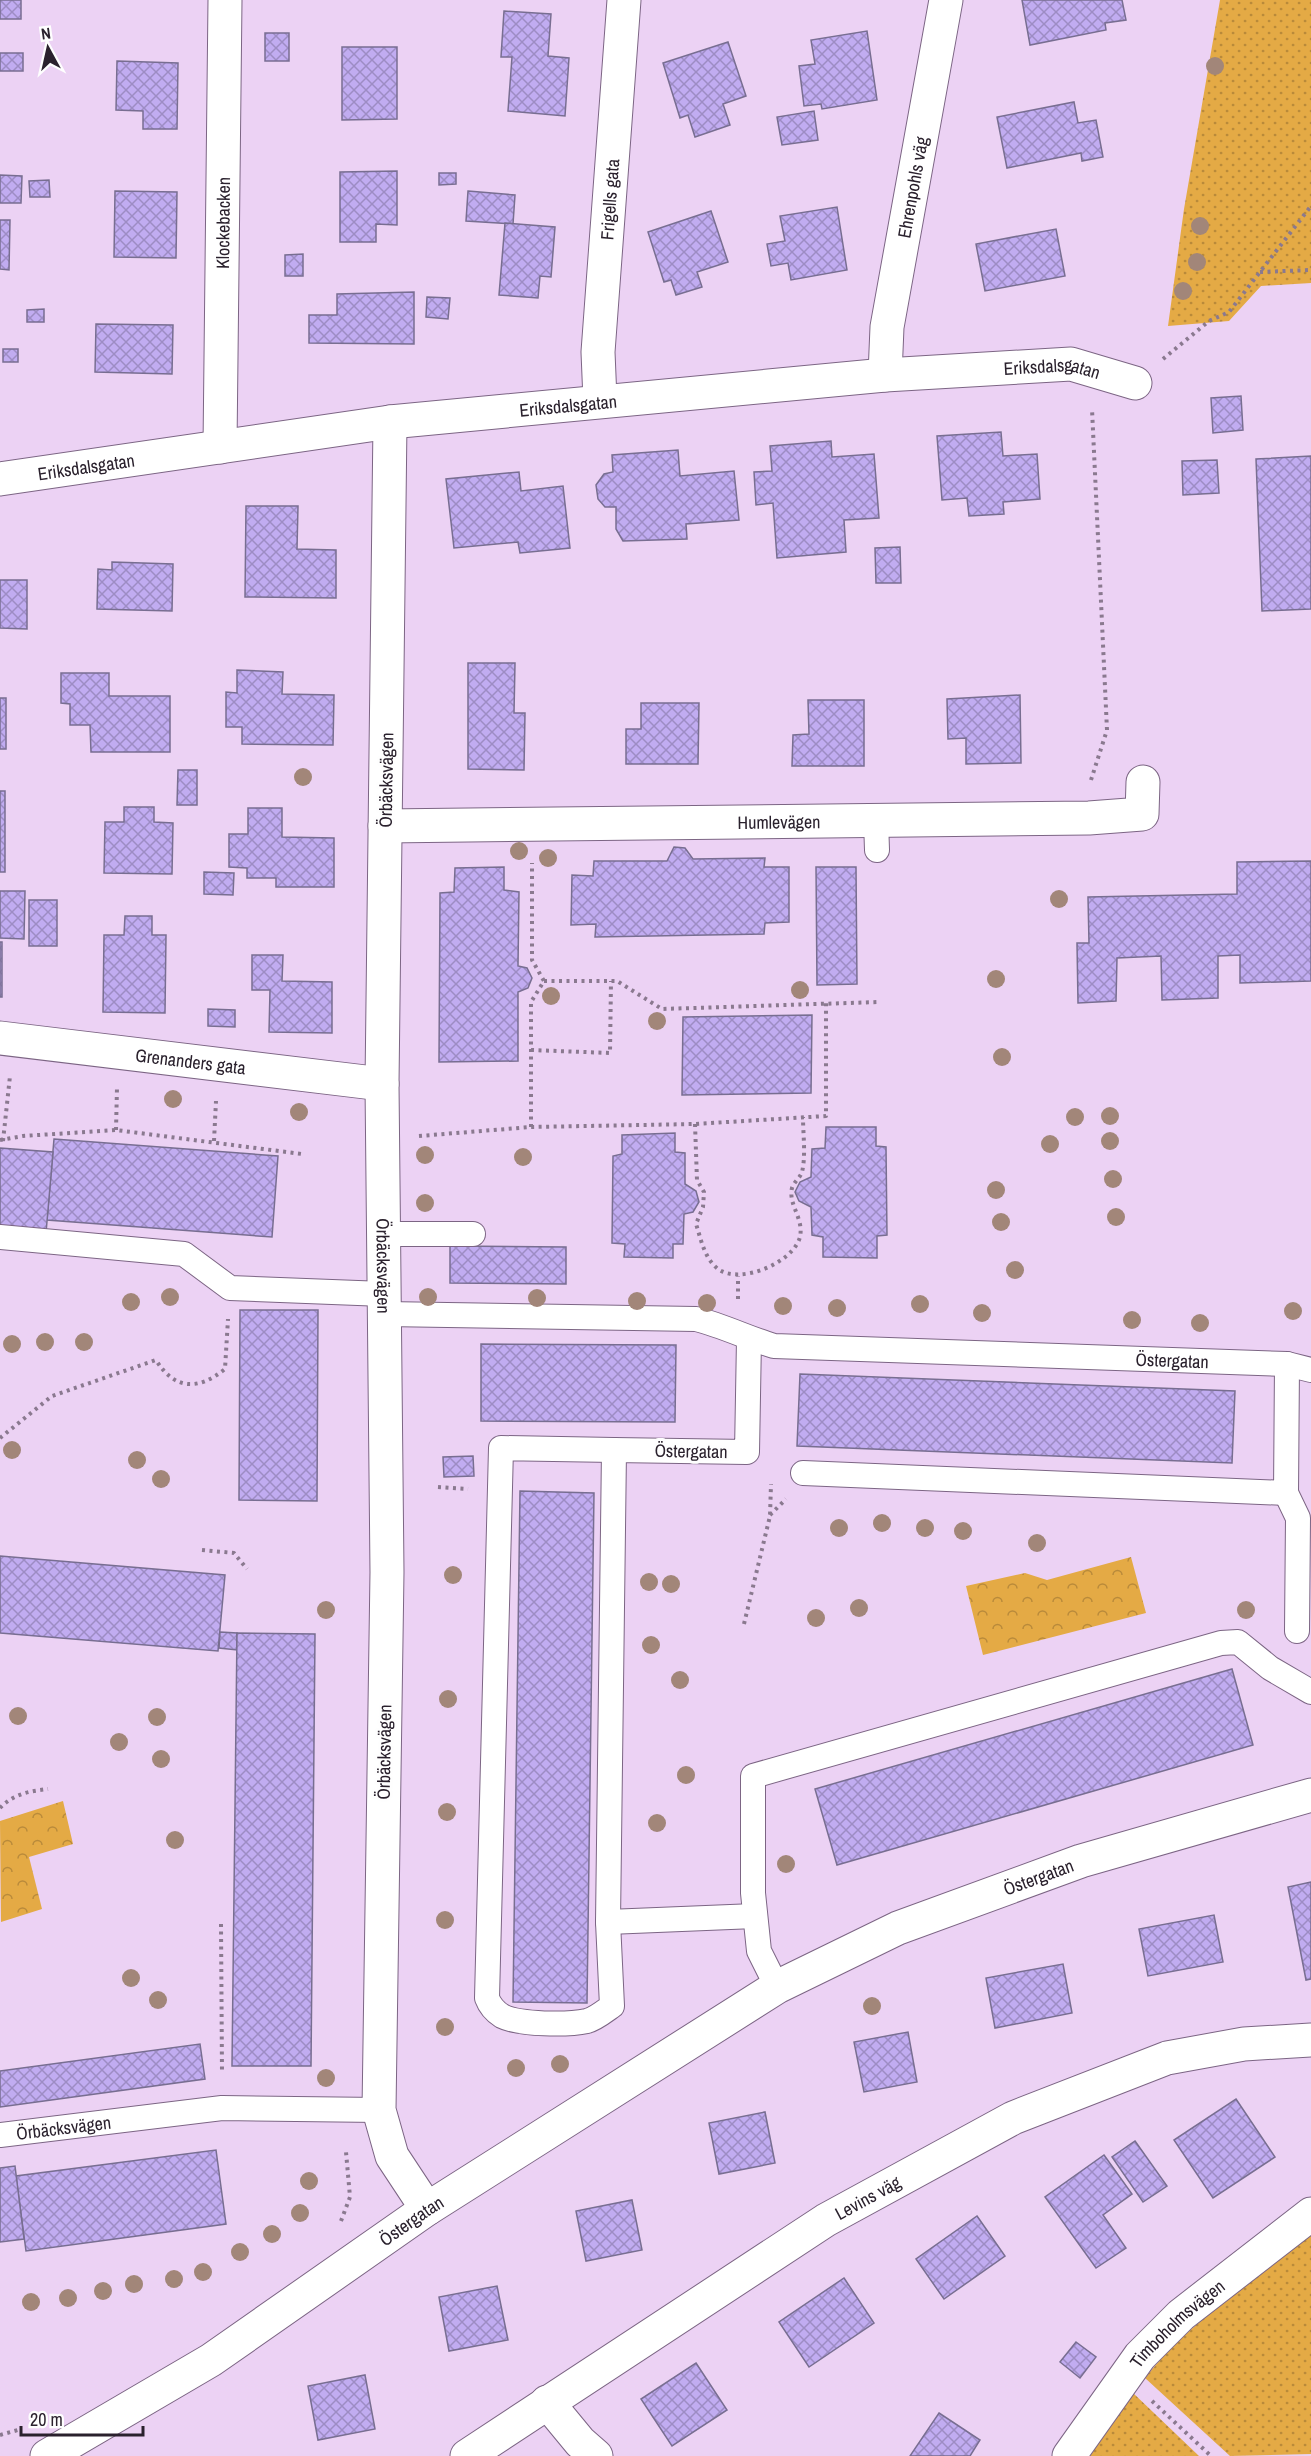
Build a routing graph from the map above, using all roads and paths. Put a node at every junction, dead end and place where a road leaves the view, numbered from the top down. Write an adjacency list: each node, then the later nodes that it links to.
1 (225, 0): 13 (street, Klockebacken)
2 (624, 0): 10 (street, Frigells gata)
3 (946, 0): 8 (street, Ehrenpohls väg)
4 (1311, 206): 6 (path)
5 (1311, 270): 6 (path)
6 (1260, 272): 7 (path)
7 (1180, 345)
8 (885, 375): 9 (street, Eriksdalsgatan); 10 (street, Eriksdalsgatan)
9 (1135, 383)
10 (600, 400): 12 (street, Eriksdalsgatan)
11 (1092, 407): 15 (path)
12 (390, 422): 13 (street, Eriksdalsgatan); 17 (street, Örbäcksvägen)
13 (220, 447): 14 (street, Eriksdalsgatan)
14 (0, 479)
15 (1090, 782)
16 (1143, 782): 17 (street, Humlevägen)
17 (385, 826): 26 (street, Örbäcksvägen)
18 (532, 856): 19 (path)
19 (544, 981): 20 (path); 24 (path)
20 (611, 981): 22 (path); 24 (path)
21 (879, 1002): 22 (path)
22 (826, 1003): 29 (path)
23 (0, 1038): 26 (street, Grenanders gata)
24 (531, 1050): 31 (path)
25 (10, 1075): 34 (path)
26 (382, 1084): 37 (street, Örbäcksvägen)
27 (117, 1087): 32 (path)
28 (217, 1097): 35 (path)
29 (803, 1117): 30 (path); 30 (path)
30 (695, 1124): 31 (path)
31 (531, 1127): 33 (path)
32 (116, 1130): 34 (path); 35 (path)
33 (407, 1137)
34 (2, 1141)
35 (214, 1141): 36 (path)
36 (302, 1154)
37 (385, 1234): 38 (lane); 41 (street, Örbäcksvägen)
38 (472, 1234)
39 (0, 1237): 40 (lane)
40 (230, 1288): 41 (lane); 45 (path)
41 (385, 1304): 42 (lane); 64 (street, Örbäcksvägen)
42 (749, 1339): 43 (lane, Östergatan); 47 (lane, Östergatan)
43 (1287, 1364): 44 (lane, Östergatan); 49 (lane)
44 (1311, 1370)
45 (0, 1438)
46 (614, 1450): 47 (lane, Östergatan); 59 (lane); 59 (lane, Östergatan)
47 (747, 1452): 52 (path)
48 (803, 1473): 49 (lane)
49 (1286, 1493): 53 (lane)
50 (202, 1550): 51 (path)
51 (247, 1569)
52 (744, 1624)
53 (1297, 1631)
54 (1311, 1692): 58 (lane)
55 (48, 1789): 57 (path)
56 (1311, 1795): 61 (street, Östergatan)
57 (0, 1808)
58 (755, 1916): 59 (lane); 61 (lane)
59 (608, 1922)
60 (221, 1924): 63 (path)
61 (777, 1987): 67 (street, Östergatan)
62 (1311, 2040): 71 (street, Levins väg)
63 (222, 2108): 64 (lane, Örbäcksvägen); 65 (lane, Örbäcksvägen)
64 (379, 2110): 67 (street, Örbäcksvägen)
65 (0, 2135)
66 (346, 2152): 69 (path)
67 (427, 2209): 74 (street, Östergatan)
68 (1311, 2214): 70 (street, Timboholmsvägen)
69 (335, 2228)
70 (1126, 2376): 77 (street, Timboholmsvägen); 78 (path)
71 (547, 2402): 75 (street, Levins väg); 76 (street)
72 (27, 2425): 73 (path)
73 (0, 2435)
74 (47, 2456)
75 (467, 2456)
76 (596, 2456)
77 (1069, 2456)
78 (1211, 2456)

